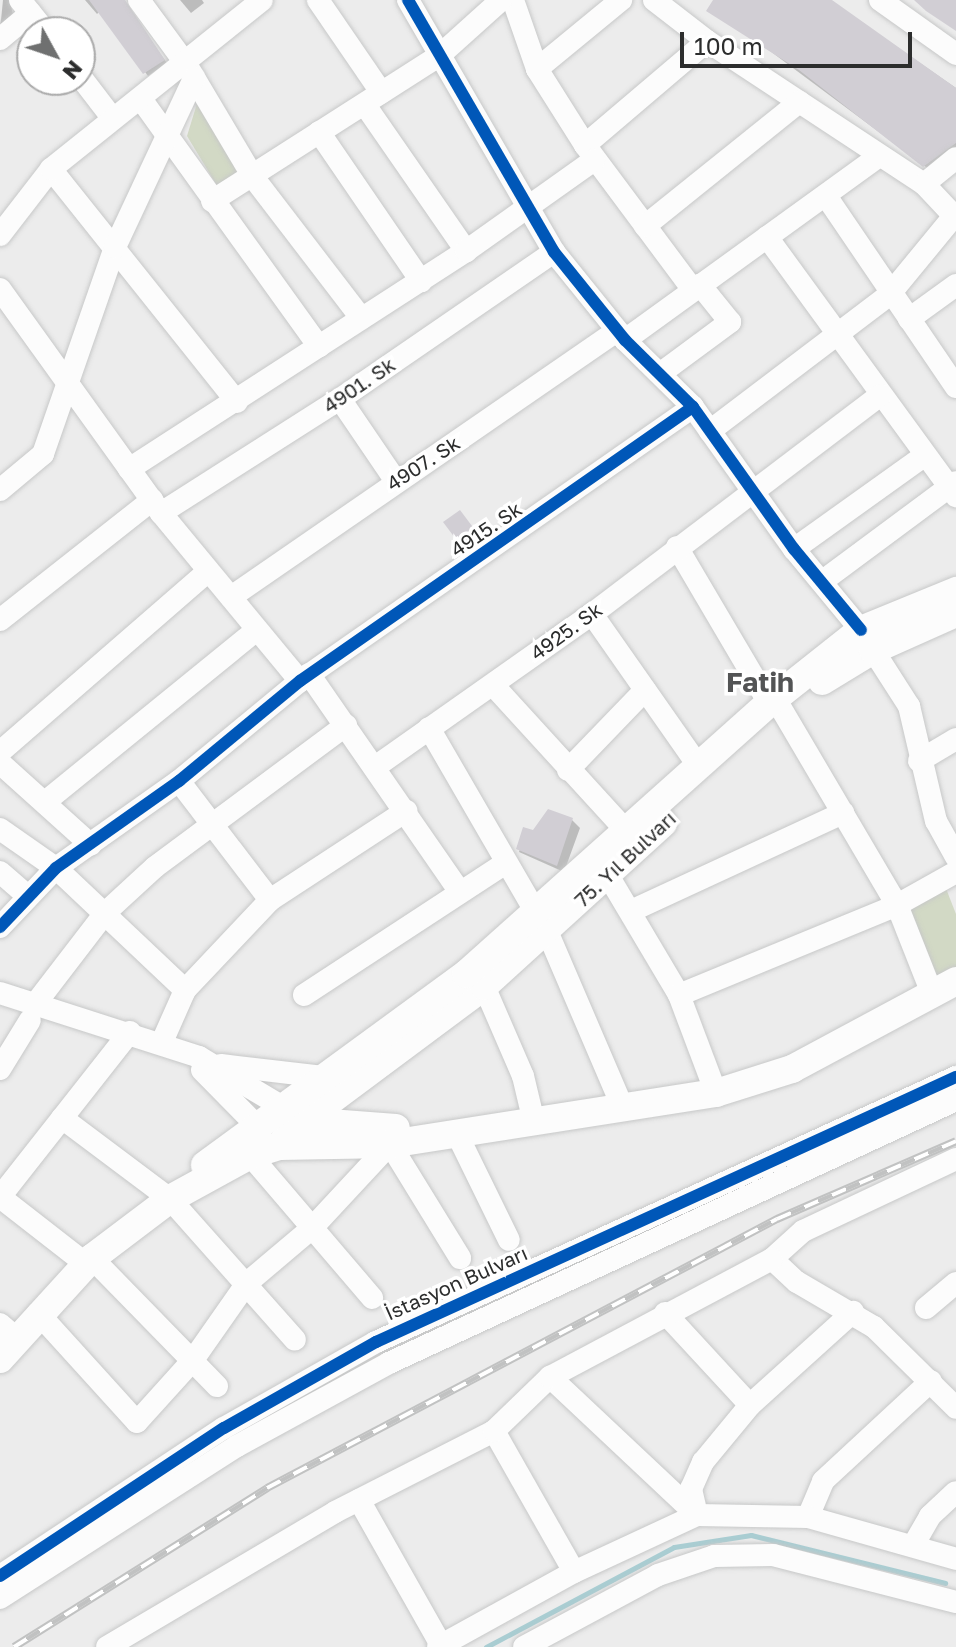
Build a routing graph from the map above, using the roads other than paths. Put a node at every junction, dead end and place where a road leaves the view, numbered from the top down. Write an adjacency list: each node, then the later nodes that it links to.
1 (139, 0): 16 (street)
2 (318, 0): 19 (street)
3 (408, 0): 14 (street)
4 (501, 0): 14 (street)
5 (513, 0): 15 (street)
6 (621, 0): 15 (street)
7 (654, 0): 12 (street)
8 (880, 0): 13 (street)
9 (255, 2): 16 (street)
10 (26, 7): 11 (street)
11 (0, 39)
12 (707, 41): 20 (street); 24 (street)
13 (956, 54)
14 (440, 55): 19 (street); 32 (street)
15 (537, 69): 24 (street)
16 (190, 71): 18 (street); 23 (street); 28 (street)
17 (95, 96): 21 (street)
18 (141, 99): 21 (street); 23 (street)
19 (373, 99): 22 (street); 37 (street)
20 (799, 102): 25 (street); 34 (street)
21 (113, 119): 27 (street)
22 (319, 132): 28 (street); 39 (street)
23 (165, 133): 31 (street); 36 (street)
24 (589, 153): 32 (street); 34 (street)
25 (879, 156): 29 (street); 30 (street, 4907. Sk)
26 (956, 158): 29 (street)
27 (51, 169): 33 (street); 36 (street)
28 (253, 177): 31 (street); 44 (street)
29 (924, 184): 43 (street)
30 (826, 196): 35 (street, 4907. Sk); 43 (street)
31 (212, 201): 48 (street)
32 (530, 204): 37 (street); 38 (street)
33 (4, 222)
34 (645, 226): 41 (street)
35 (767, 237): 41 (street, 4907. Sk); 47 (street)
36 (115, 247): 50 (street); 54 (street)
37 (466, 251): 39 (street)
38 (554, 252): 46 (street); 53 (street, 4901. Sk)
39 (421, 281): 44 (street)
40 (956, 285): 45 (street)
41 (697, 287): 46 (street, 4907. Sk); 49 (street)
42 (0, 289): 50 (street)
43 (889, 295): 45 (street); 47 (street)
44 (361, 318): 48 (street)
45 (909, 319): 51 (street)
46 (621, 336): 49 (street); 59 (street, 4907. Sk)
47 (837, 336): 52 (street); 56 (street)
48 (319, 347): 54 (street)
49 (661, 373): 55 (street)
50 (65, 378): 58 (street); 60 (street)
51 (955, 384)
52 (880, 395): 57 (street); 61 (street, 4925. Sk)
53 (340, 399): 59 (street); 63 (street, 4901. Sk)
54 (237, 402): 58 (street)
55 (693, 407): 56 (street); 75 (street, 4915. Sk)
56 (710, 431): 61 (street)
57 (924, 456): 62 (street); 65 (street)
58 (129, 469): 63 (street)
59 (395, 480): 69 (street, 4907. Sk)
60 (3, 481)
61 (752, 488): 64 (street, 4925. Sk); 65 (street)
62 (954, 488): 67 (street)
63 (156, 507): 66 (street); 72 (street, 4901. Sk)
64 (677, 547): 71 (street, 4925. Sk); 78 (street)
65 (794, 549): 67 (street)
66 (208, 571): 69 (street); 82 (street)
67 (824, 580): 74 (street)
68 (956, 591): 74 (main road, 75. Yıl Bulvarı)
69 (231, 597): 73 (street)
70 (956, 613): 74 (main road, 75. Yıl Bulvarı)
71 (592, 614): 76 (street, 4925. Sk); 77 (street)
72 (0, 620)
73 (257, 630): 75 (street); 89 (street)
74 (867, 640): 78 (main road, 75. Yıl Bulvarı); 83 (street)
75 (305, 678): 79 (street); 88 (street, 4915. Sk)
76 (493, 685): 80 (street, 4925. Sk); 87 (street)
77 (645, 690): 86 (street); 87 (street)
78 (776, 706): 86 (main road, 75. Yıl Bulvarı); 91 (street); 101 (main road, 75. Yıl Bulvarı)
79 (346, 725): 85 (street); 92 (street)
80 (429, 728): 85 (street, 4925. Sk); 97 (street)
81 (956, 739): 83 (street)
82 (0, 752)
83 (919, 761): 96 (street)
84 (0, 763): 89 (street)
85 (375, 767): 90 (street)
86 (699, 767): 94 (main road, 75. Yıl Bulvarı)
87 (568, 770): 94 (street)
88 (179, 781): 92 (street); 95 (street, 4915. Sk)
89 (45, 802): 95 (street)
90 (406, 811): 102 (street); 104 (street)
91 (843, 813): 105 (street); 106 (street)
92 (210, 824): 104 (street); 107 (street)
93 (0, 829): 98 (street)
94 (627, 832): 108 (main road, 75. Yıl Bulvarı)
95 (91, 845): 98 (street, 4915. Sk)
96 (956, 857)
97 (506, 863): 102 (street); 108 (street)
98 (56, 868): 103 (street, 4915. Sk); 107 (street)
99 (0, 872): 103 (street)
100 (956, 872): 105 (street)
101 (609, 877): 106 (street); 108 (main road, 75. Yıl Bulvarı)
102 (460, 892): 114 (street)
103 (28, 896): 109 (street, 4915. Sk)
104 (270, 900): 112 (street)
105 (897, 905): 111 (street); 115 (street)
106 (631, 911): 115 (street)
107 (105, 913): 112 (street); 116 (street)
108 (542, 922): 110 (main road, 75. Yıl Bulvarı); 121 (main road); 125 (street)
109 (0, 927)
110 (484, 986): 126 (main road, 75. Yıl Bulvarı); 128 (street)
111 (945, 989): 123 (main road)
112 (185, 990): 118 (street)
113 (0, 993): 116 (street)
114 (304, 995)
115 (679, 995): 123 (street)
116 (33, 1012): 117 (street); 120 (street)
117 (130, 1032): 118 (street); 127 (street)
118 (169, 1046): 119 (street); 129 (street)
119 (212, 1063): 121 (street); 126 (street)
120 (0, 1069)
121 (323, 1077): 126 (main road)
122 (956, 1077): 165 (street, İstasyon Bulvarı)
123 (716, 1093): 125 (main road)
124 (956, 1100): 166 (street)
125 (623, 1108): 128 (main road)
126 (292, 1113): 129 (main road); 130 (main road); 132 (main road)
127 (62, 1118): 135 (street); 136 (street)
128 (534, 1122): 130 (main road)
129 (255, 1124): 132 (main road); 136 (main road)
130 (450, 1133): 131 (main road); 138 (street)
131 (390, 1144): 132 (main road); 137 (street); 139 (street)
132 (279, 1146): 133 (main road)
133 (250, 1155): 136 (main road); 137 (street)
134 (956, 1159): 140 (street)
135 (0, 1197): 141 (street)
136 (170, 1199): 141 (main road); 142 (street)
137 (312, 1228): 142 (street); 144 (street)
138 (509, 1240)
139 (460, 1258)
140 (772, 1259): 146 (street); 148 (street)
141 (89, 1261): 147 (main road); 151 (street)
142 (247, 1283): 149 (street); 151 (street)
143 (956, 1283): 145 (street)
144 (372, 1298)
145 (926, 1308)
146 (853, 1312): 153 (street); 155 (street)
147 (38, 1313): 150 (main road); 151 (street)
148 (665, 1313): 152 (street); 155 (street)
149 (295, 1340)
150 (6, 1341)
151 (193, 1360): 154 (street)
152 (550, 1377): 157 (street); 160 (street)
153 (931, 1381): 156 (street); 161 (street)
154 (217, 1386)
155 (750, 1405): 160 (street)
156 (956, 1408)
157 (494, 1431): 159 (street); 164 (street)
158 (956, 1492): 162 (street)
159 (359, 1500): 168 (street); 169 (street)
160 (697, 1515): 161 (street); 164 (street)
161 (808, 1517): 162 (street)
162 (914, 1544): 163 (street)
163 (956, 1559)
164 (574, 1572): 169 (street)
165 (0, 1576)
166 (0, 1598)
167 (955, 1598): 171 (street)
168 (134, 1640): 170 (street)
169 (440, 1646)
170 (107, 1647)
171 (524, 1647)

